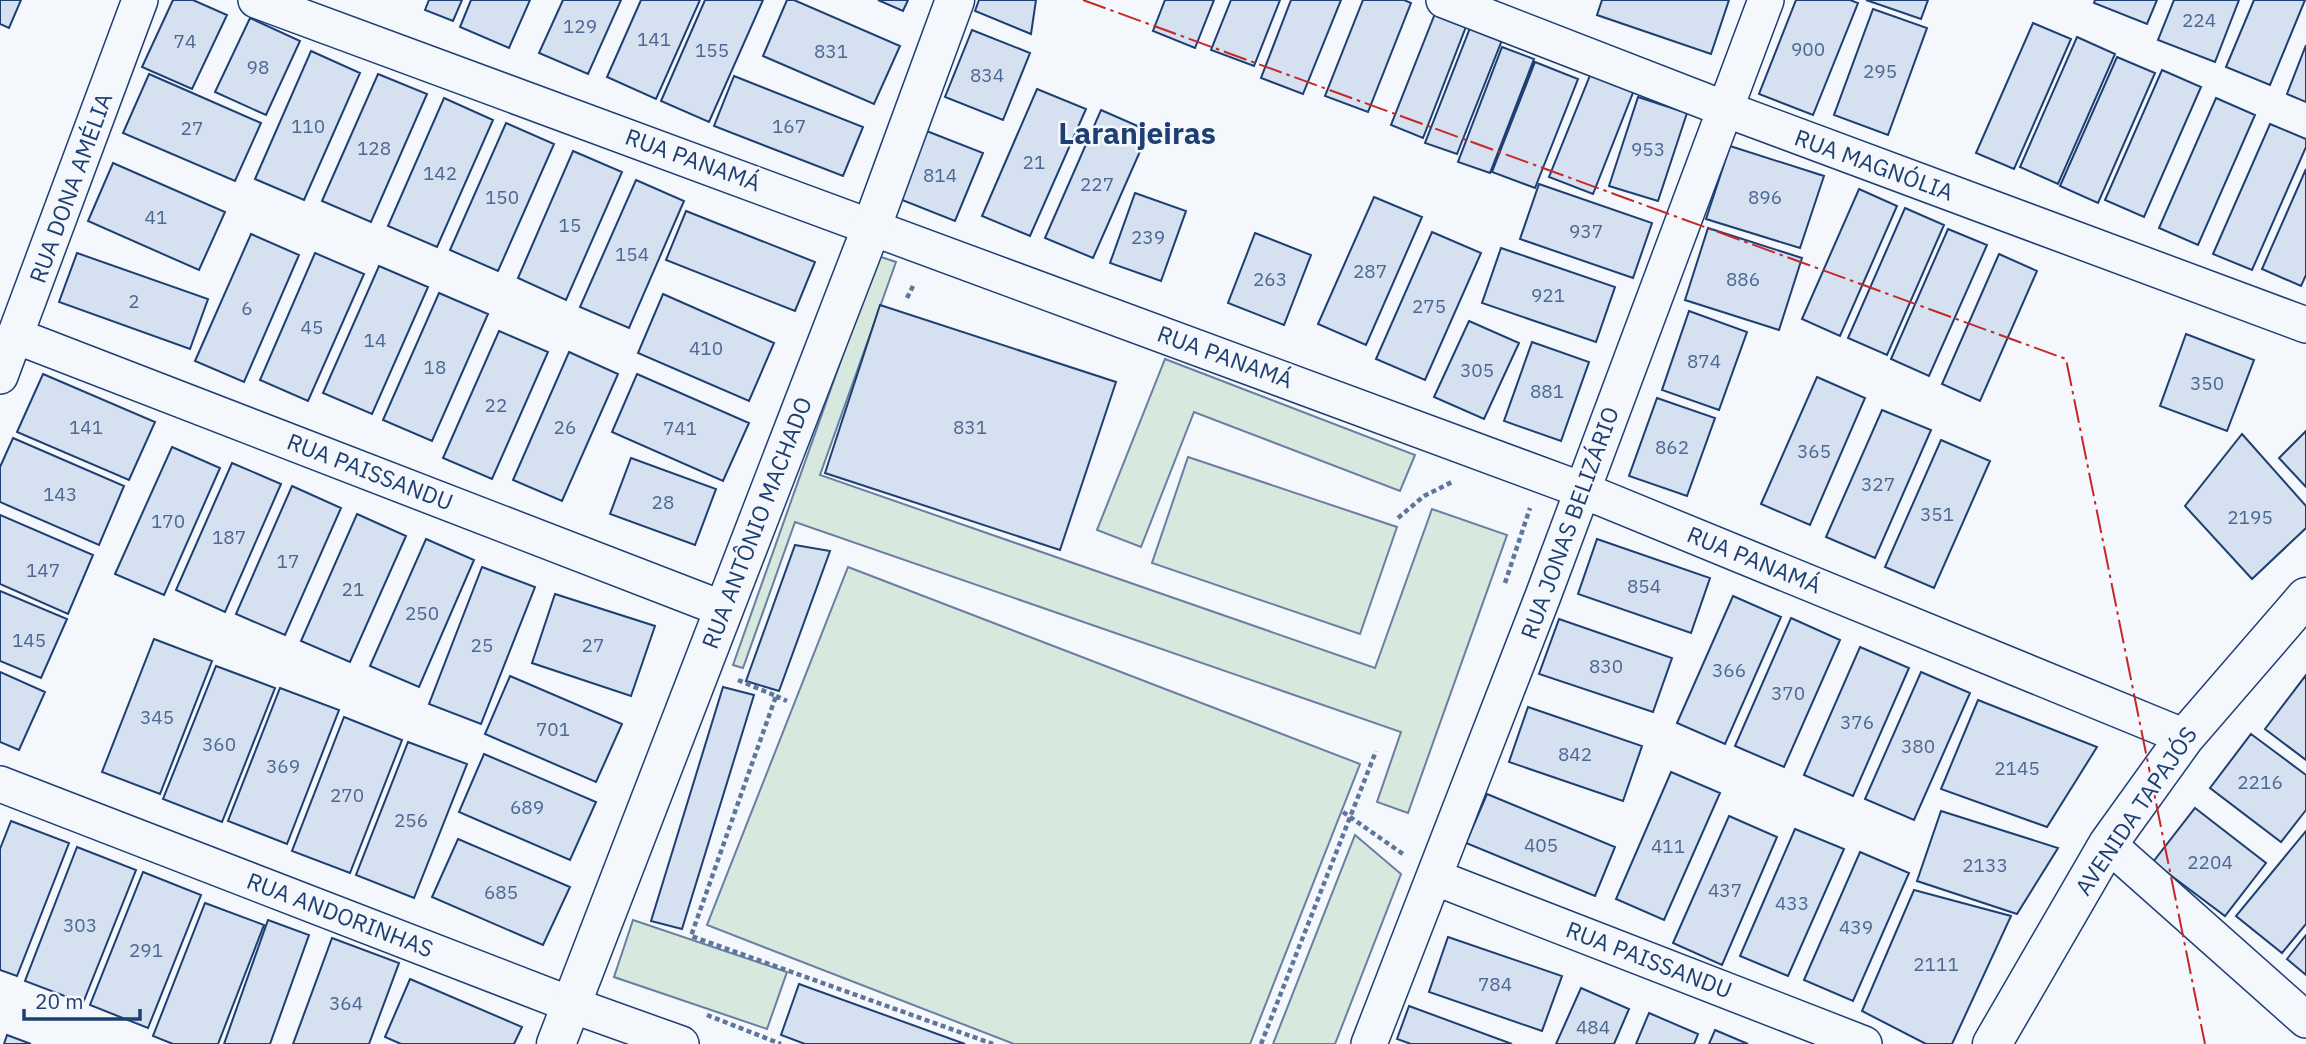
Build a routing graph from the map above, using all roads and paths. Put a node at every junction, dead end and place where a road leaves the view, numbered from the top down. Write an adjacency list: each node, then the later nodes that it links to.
1 (140, 0): 9 (street, RUA DONA AMÉLIA)
2 (256, 0): 7 (street, RUA PANAMÁ)
3 (955, 0): 7 (street, RUA ANTÔNIO MACHADO)
4 (1444, 0): 6 (street, RUA MAGNÓLIA)
5 (1766, 0): 6 (street, RUA JONAS BELIZÁRIO)
6 (1725, 109): 8 (street, RUA MAGNÓLIA); 12 (street, RUA JONAS BELIZÁRIO)
7 (872, 226): 12 (street, RUA PANAMÁ); 17 (street, RUA ANTÔNIO MACHADO)
8 (2306, 325)
9 (16, 336): 10 (street, RUA DONA AMÉLIA); 17 (street, RUA PAISSANDU)
10 (0, 376)
11 (1454, 481): 14 (path)
12 (1582, 490): 21 (street, RUA PANAMÁ); 27 (street, RUA JONAS BELIZÁRIO)
13 (1531, 506): 15 (path)
14 (1398, 517)
15 (1504, 585)
16 (2306, 597): 21 (street, AVENIDA TAPAJÓS)
17 (723, 608): 18 (street, RUA ANTÔNIO MACHADO)
18 (704, 660): 19 (path); 28 (street, RUA ANTÔNIO MACHADO)
19 (776, 696): 20 (path); 34 (path)
20 (787, 701)
21 (2185, 737): 26 (street, AVENIDA TAPAJÓS)
22 (1376, 751): 25 (path)
23 (0, 784): 28 (street, RUA ANDORINHAS)
24 (1343, 812): 25 (path)
25 (1350, 817): 27 (path); 35 (path)
26 (2108, 844): 30 (street); 38 (street, AVENIDA TAPAJÓS)
27 (1422, 867): 36 (street, RUA JONAS BELIZÁRIO); 37 (street, RUA PAISSANDU)
28 (572, 1004): 31 (street, RUA ANTÔNIO MACHADO); 32 (street, RUA ANDORINHAS)
29 (704, 1014): 33 (path)
30 (2306, 1020)
31 (556, 1044)
32 (681, 1044)
33 (781, 1044)
34 (993, 1044)
35 (1261, 1044)
36 (1370, 1044)
37 (1864, 1044)
38 (1992, 1044)

